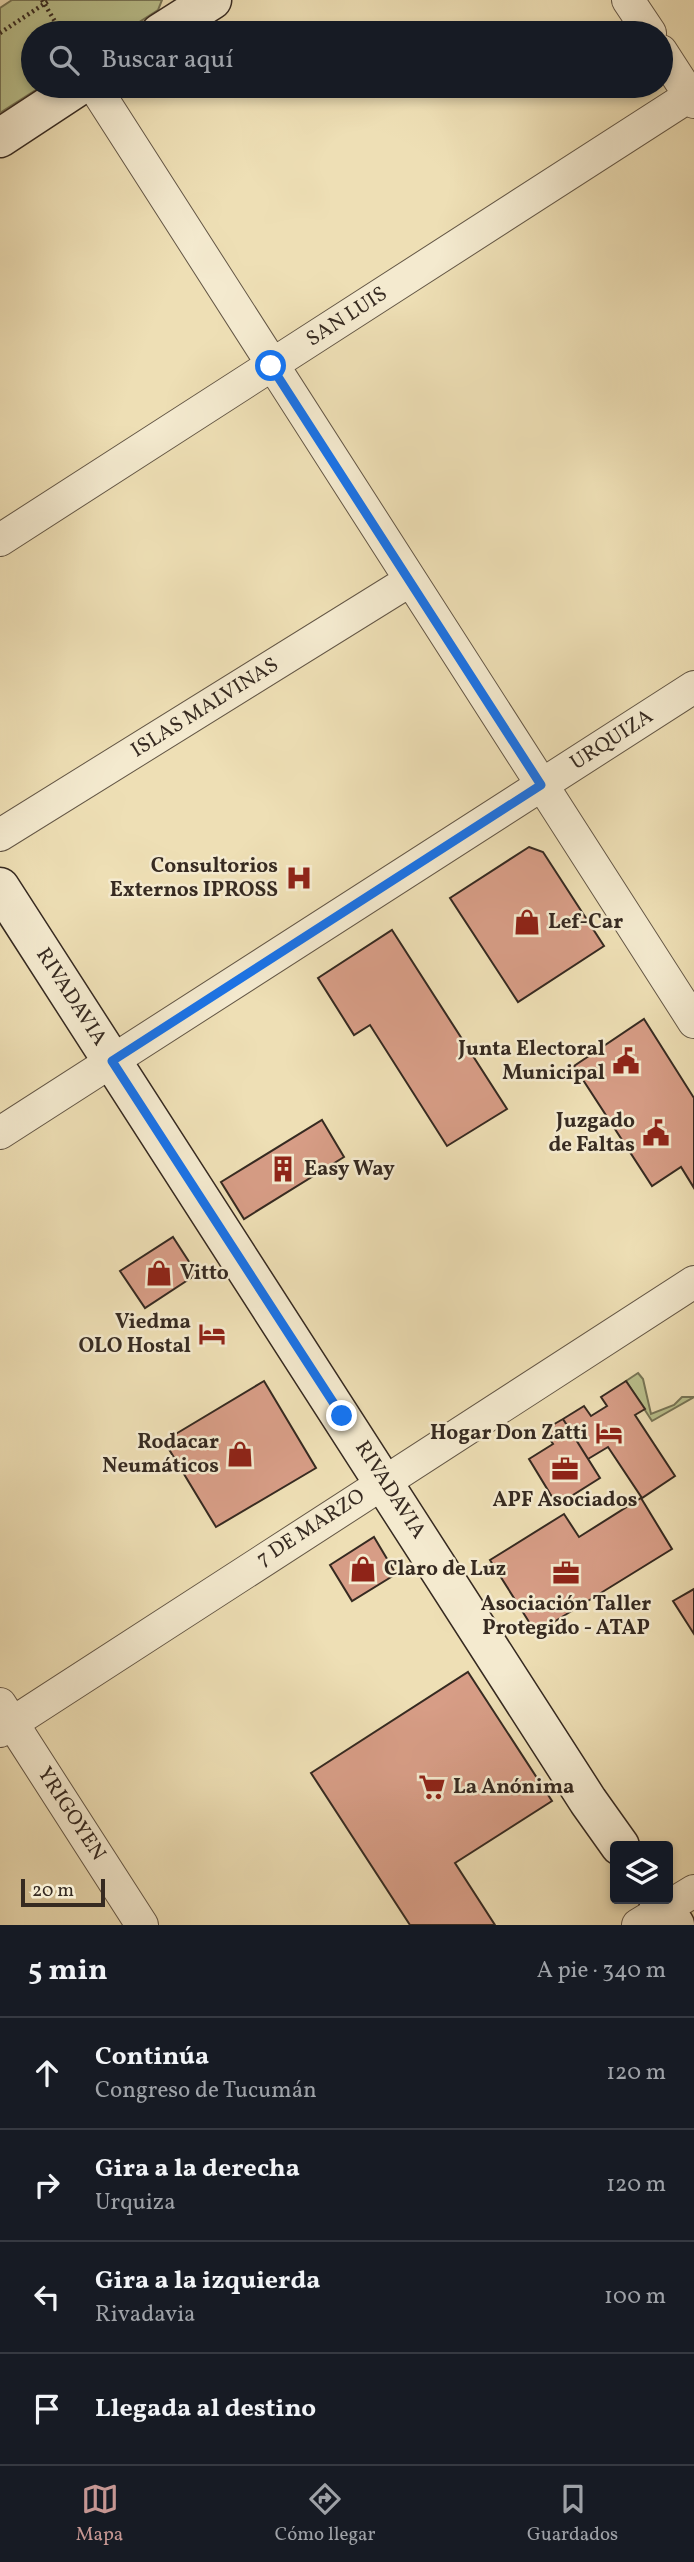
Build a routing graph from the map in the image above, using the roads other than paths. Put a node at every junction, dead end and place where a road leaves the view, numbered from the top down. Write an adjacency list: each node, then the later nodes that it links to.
1 (628, 0): 4 (street)
2 (198, 4): 3 (main road)
3 (176, 21)
4 (642, 21)
5 (673, 68): 6 (street)
6 (693, 97): 10 (street, SAN LUIS)
7 (61, 98): 9 (main road)
8 (102, 98): 10 (street)
9 (0, 138)
10 (271, 366): 11 (street, SAN LUIS); 12 (street)
11 (0, 540)
12 (409, 581): 14 (street); 15 (street, ISLAS MALVINAS)
13 (694, 687): 14 (street, URQUIZA)
14 (541, 785): 17 (street); 18 (street, URQUIZA)
15 (0, 835)
16 (0, 887): 18 (main road, RIVADAVIA)
17 (694, 1022)
18 (112, 1061): 19 (street, URQUIZA); 21 (main road, RIVADAVIA)
19 (0, 1133)
20 (694, 1282): 21 (street, 7 DE MARZO)
21 (383, 1480): 22 (street, 7 DE MARZO); 23 (main road, RIVADAVIA)
22 (4, 1719): 24 (street, YRIGOYEN)
23 (616, 1841)
24 (142, 1925)

